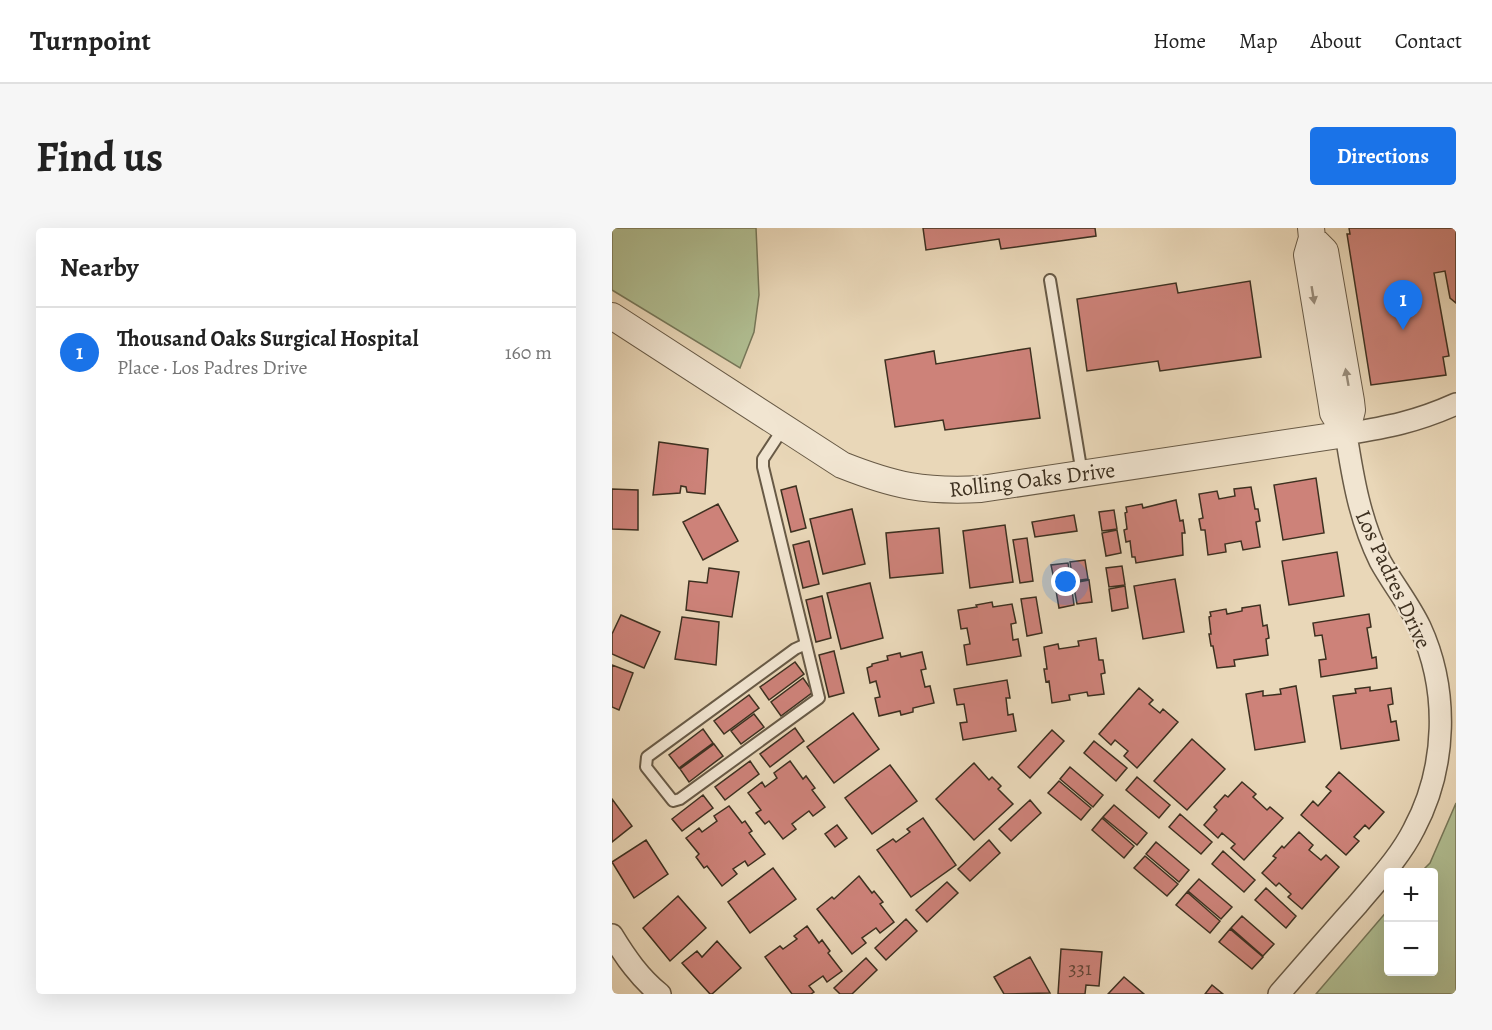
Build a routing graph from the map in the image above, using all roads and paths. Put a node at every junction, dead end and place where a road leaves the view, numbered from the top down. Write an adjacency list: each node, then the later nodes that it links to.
1 (1311, 233): 6 (street, Los Padres Drive)
2 (1050, 280): 7 (lane)
3 (612, 316): 5 (street, Rolling Oaks Drive)
4 (1456, 404): 6 (street, Rolling Oaks Drive)
5 (784, 427): 7 (street, Rolling Oaks Drive); 8 (lane)
6 (1346, 434): 7 (street, Rolling Oaks Drive); 11 (street, Los Padres Drive)
7 (1082, 474)
8 (806, 644): 8 (lane)
9 (612, 935): 10 (street)
10 (660, 994)
11 (1280, 994)

